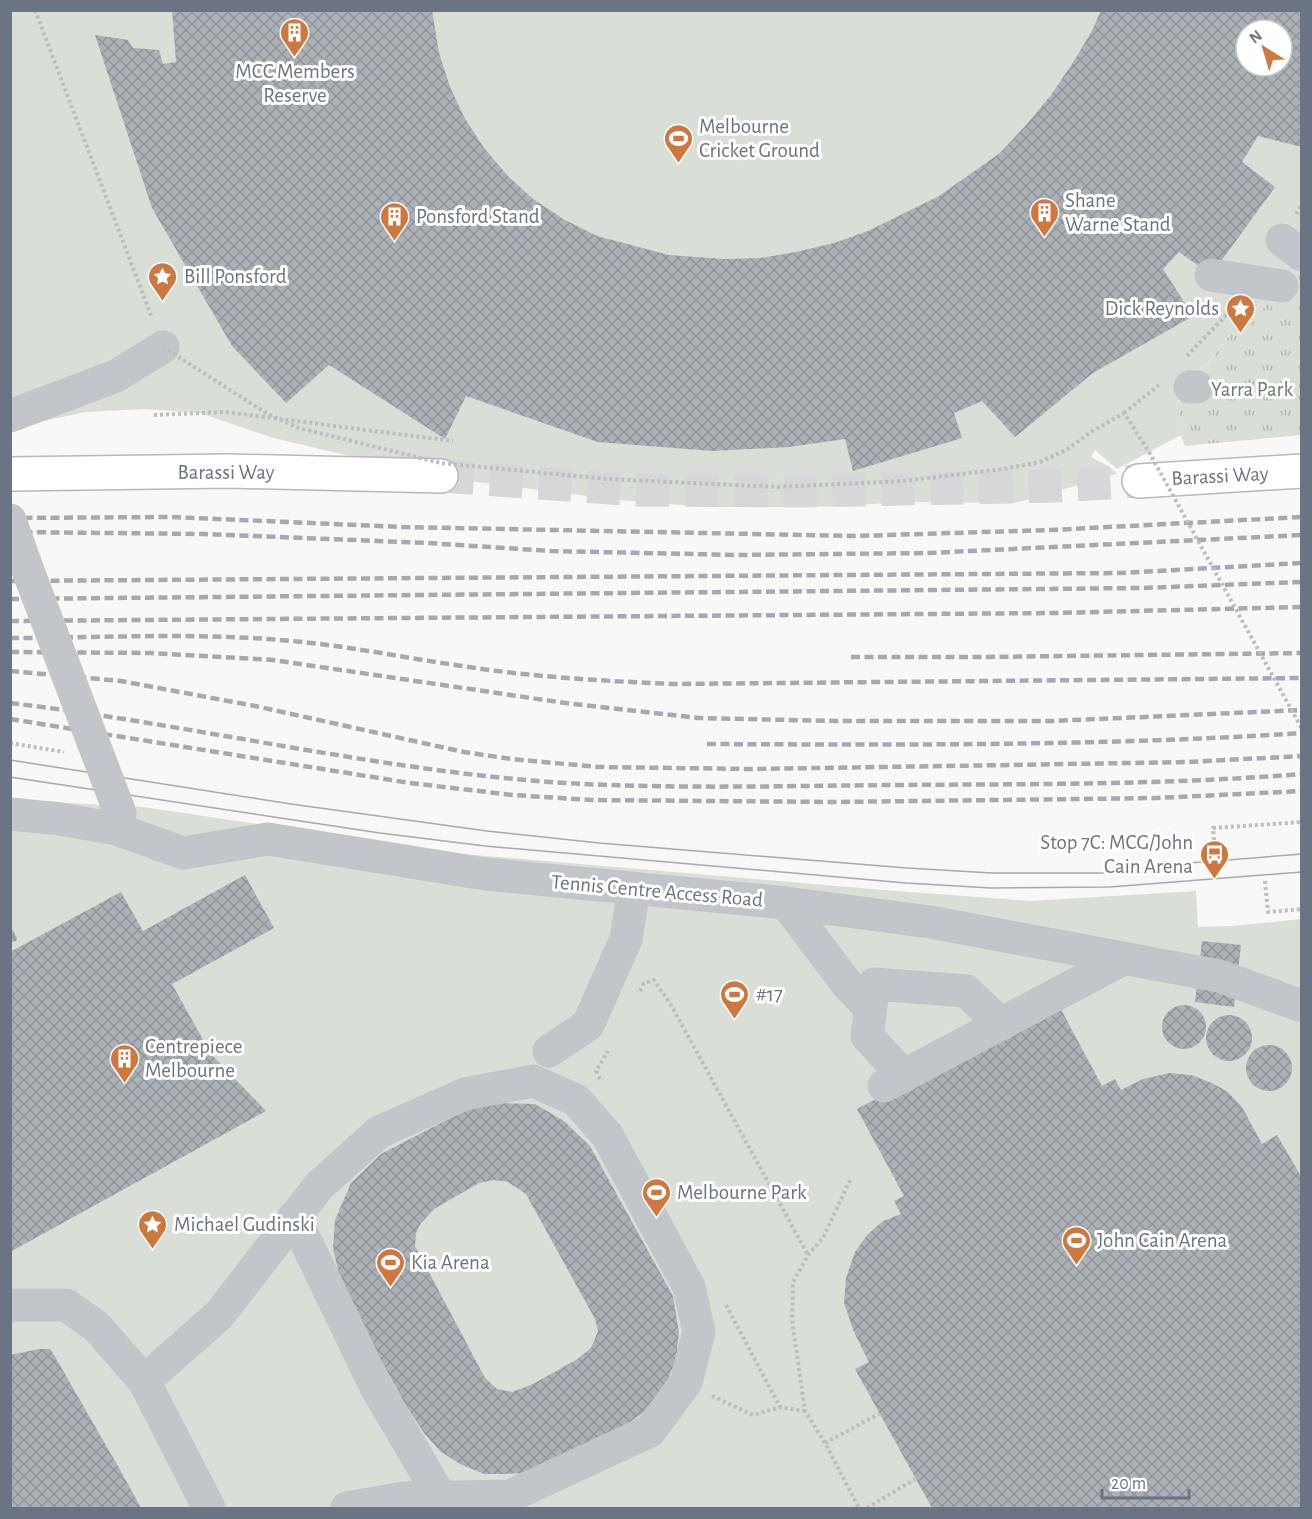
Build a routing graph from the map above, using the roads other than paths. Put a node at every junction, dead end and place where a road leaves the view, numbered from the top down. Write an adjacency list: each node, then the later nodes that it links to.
1 (1211, 275): 2 (street)
2 (1282, 286)
3 (163, 346): 4 (street)
4 (10, 416)
5 (1302, 471): 8 (main road, Barassi Way)
6 (10, 474): 7 (main road, Barassi Way)
7 (441, 476)
8 (1139, 481)
9 (10, 520): 11 (street, bridge)
10 (10, 814): 12 (street, Tennis Centre Access Road)
11 (125, 824)
12 (634, 888): 13 (street, Tennis Centre Access Road); 18 (street)
13 (786, 903): 14 (street, Tennis Centre Access Road); 16 (street)
14 (1123, 959): 15 (street, Tennis Centre Access Road); 17 (street)
15 (1302, 1006)
16 (870, 1008): 17 (street); 17 (street)
17 (1001, 1024)
18 (549, 1052)
19 (294, 1217): 21 (street); 22 (street); 22 (street)
20 (10, 1305): 21 (street)
21 (144, 1381): 23 (street)
22 (441, 1498): 24 (street)
23 (209, 1509)
24 (347, 1509)

